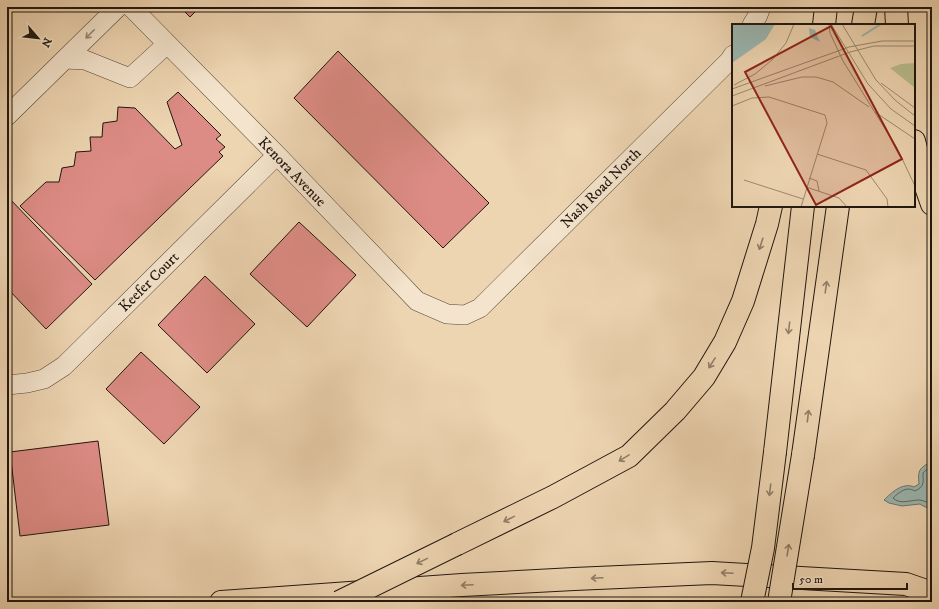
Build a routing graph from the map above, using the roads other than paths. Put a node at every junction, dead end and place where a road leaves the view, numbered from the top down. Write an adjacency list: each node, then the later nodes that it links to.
1 (118, 7): 11 (street, one-way to 11)
2 (131, 7): 9 (street, Kenora Avenue)
3 (761, 7): 6 (street)
4 (866, 7): 7 (highway)
5 (896, 7): 8 (highway)
6 (753, 24)
7 (864, 24)
8 (897, 24)
9 (167, 44): 11 (street); 14 (street, Kenora Avenue)
10 (732, 57): 19 (street, Nash Road North)
11 (65, 59): 12 (street)
12 (7, 116)
13 (915, 145): 15 (highway)
14 (276, 155): 19 (street, Kenora Avenue); 20 (street, Keefer Court)
15 (932, 204)
16 (771, 207): 23 (highway, one-way to 23, bridge)
17 (803, 207): 24 (highway, one-way to 24, bridge)
18 (838, 207): 25 (highway, one-way to 18, bridge)
19 (465, 315)
20 (7, 385)
21 (932, 593): 22 (highway, one-way to 22)
22 (221, 602)
23 (339, 602)
24 (752, 602)
25 (779, 602)

